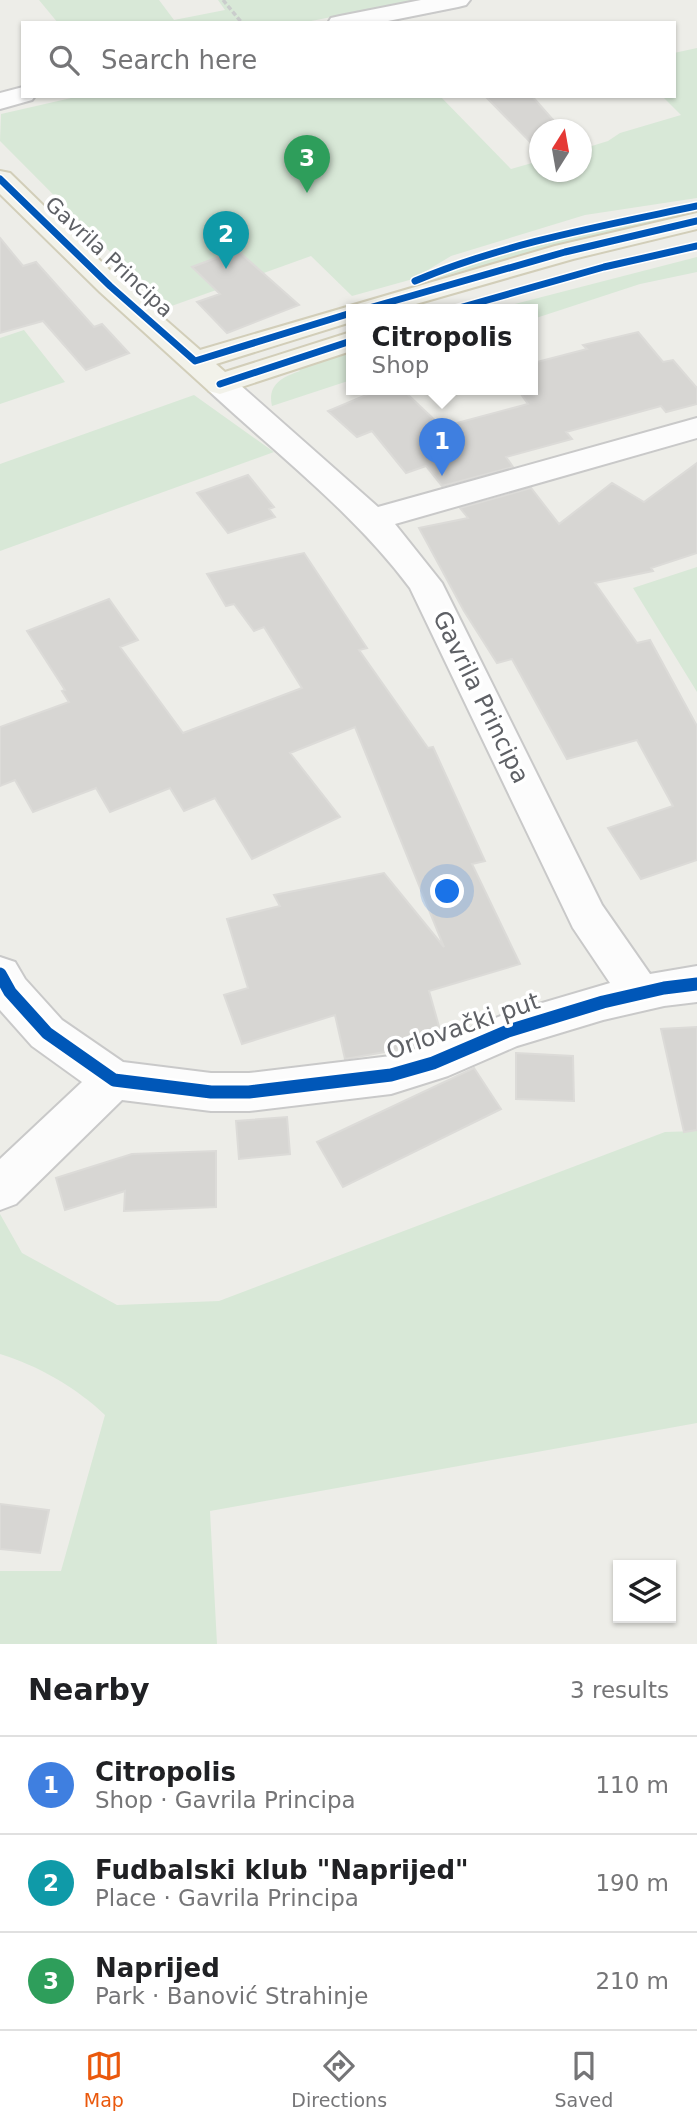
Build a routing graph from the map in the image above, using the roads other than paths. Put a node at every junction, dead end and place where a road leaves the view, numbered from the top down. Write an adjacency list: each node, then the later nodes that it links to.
1 (458, 0): 2 (street)
2 (350, 21)
3 (21, 96): 4 (street)
4 (0, 101)
5 (0, 179): 12 (main road, Gavrila Principa)
6 (697, 221): 8 (main road)
7 (697, 246): 9 (main road)
8 (383, 304)
9 (473, 304)
10 (346, 315): 12 (main road)
11 (346, 343): 13 (main road)
12 (195, 361): 13 (main road, Gavrila Principa)
13 (220, 384): 15 (street, Gavrila Principa)
14 (697, 428): 15 (street)
15 (373, 519): 18 (street, Gavrila Principa)
16 (0, 974): 19 (street)
17 (697, 984): 18 (street, Orlovački put)
18 (640, 993): 19 (street, Orlovački put)
19 (114, 1080): 20 (street)
20 (0, 1189)

